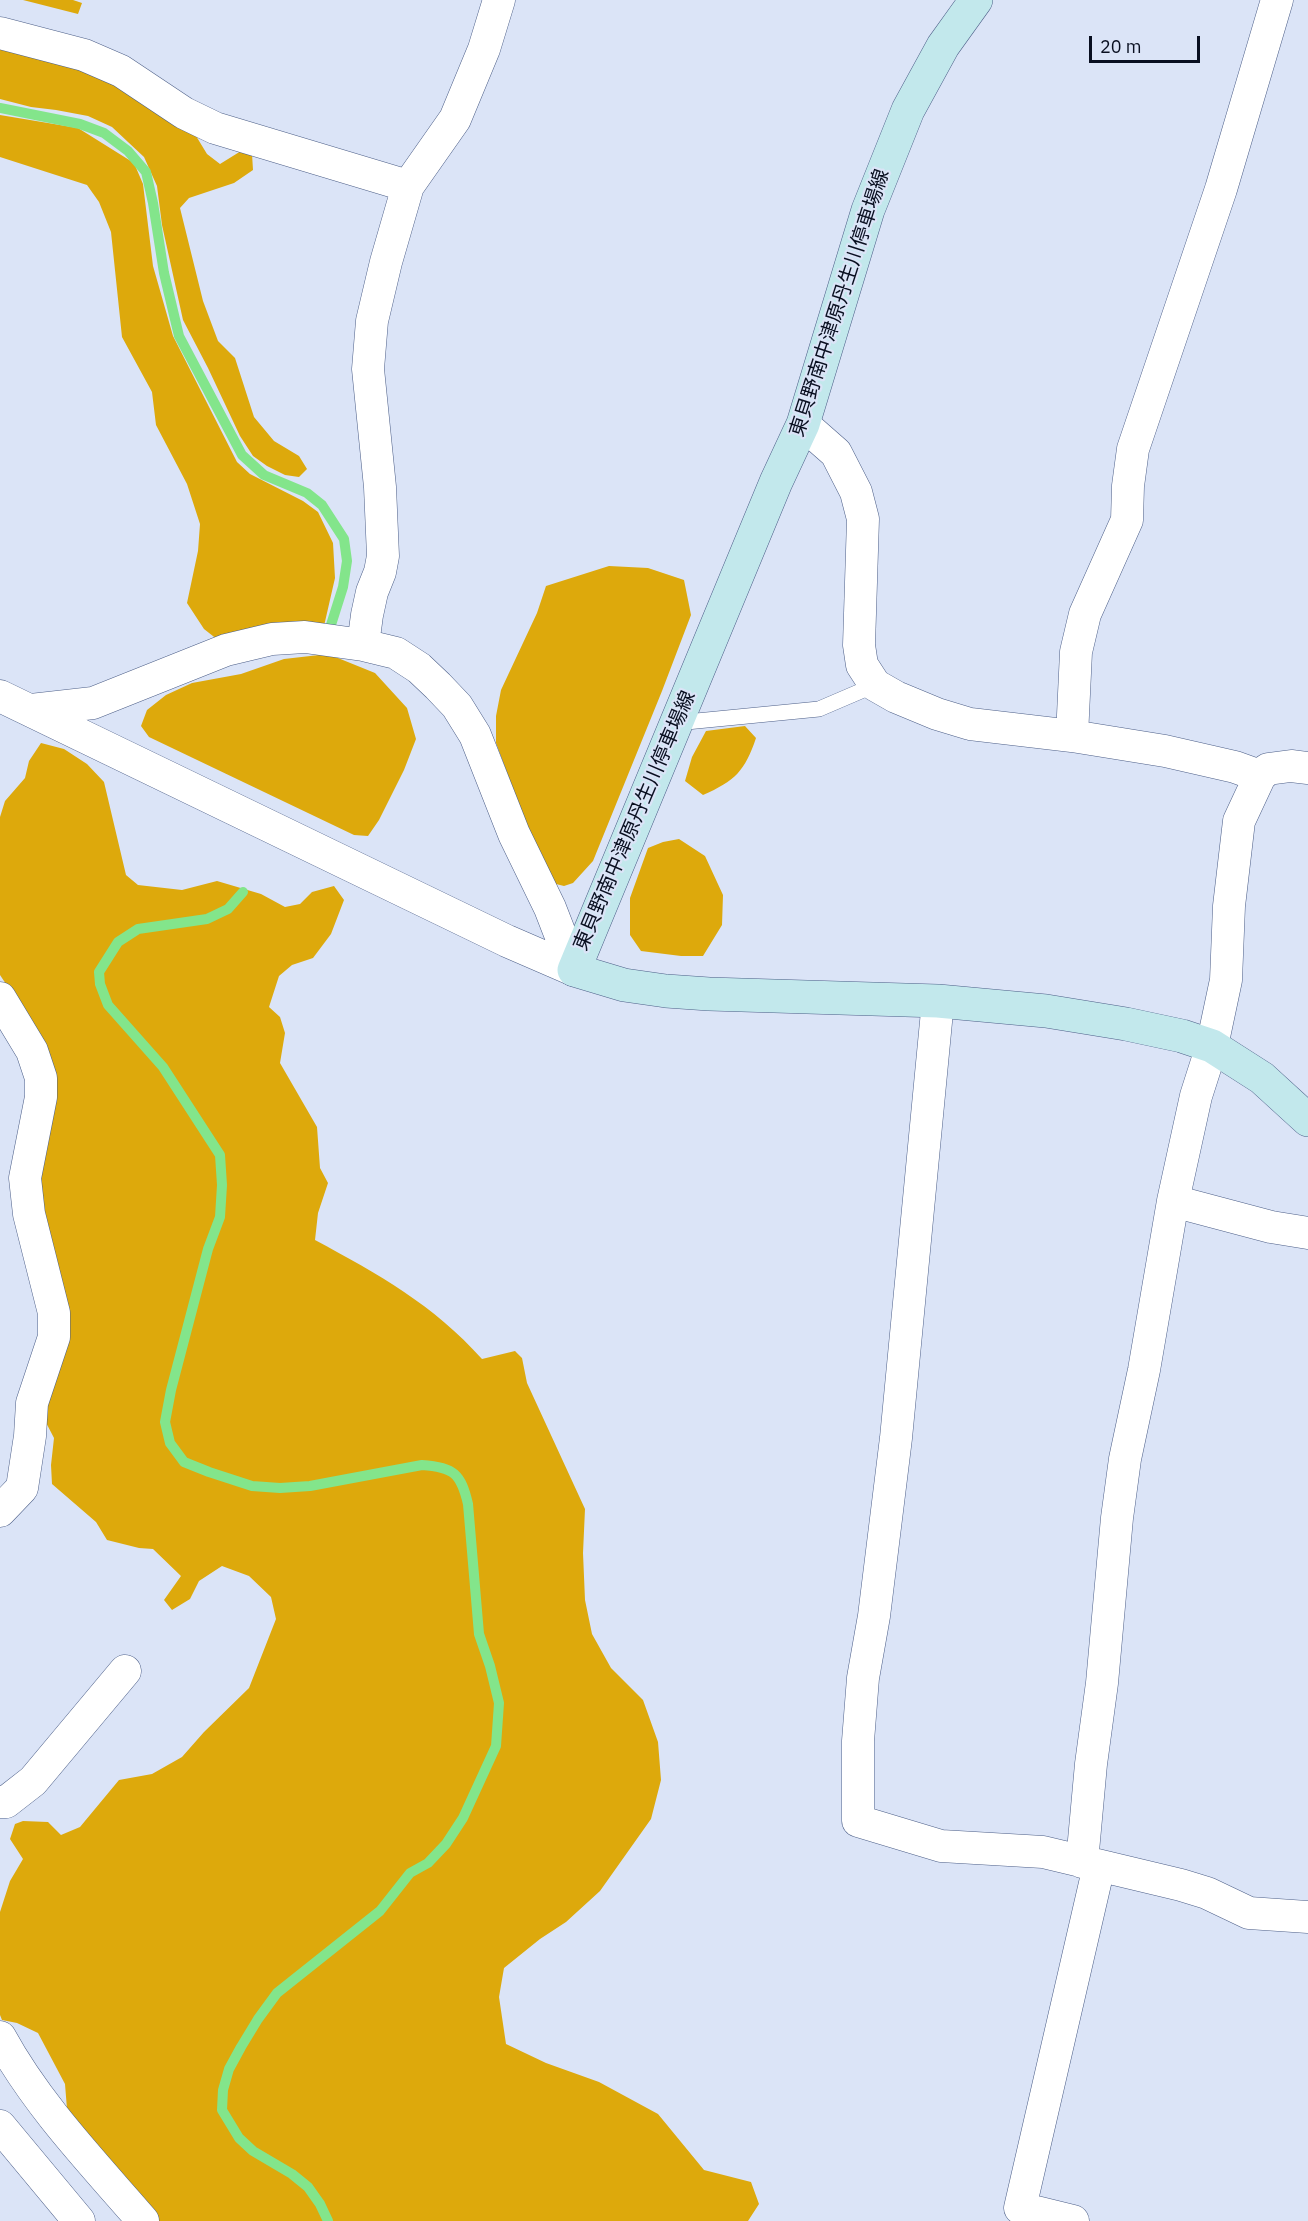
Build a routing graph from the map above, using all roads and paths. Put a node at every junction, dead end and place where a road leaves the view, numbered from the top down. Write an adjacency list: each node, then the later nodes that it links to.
1 (499, 0): 5 (street)
2 (976, 0): 6 (main road, 東貝野南中津原丹生川停車場線)
3 (1277, 0): 12 (street)
4 (0, 33): 5 (street)
5 (408, 186): 7 (street)
6 (803, 424): 8 (street); 11 (main road, 東貝野南中津原丹生川停車場線)
7 (363, 645): 10 (street); 15 (street)
8 (875, 685): 11 (lane); 12 (street)
9 (0, 696): 10 (street)
10 (31, 710): 15 (street)
11 (676, 723): 15 (main road, 東貝野南中津原丹生川停車場線)
12 (1071, 736): 14 (street)
13 (1308, 768): 14 (street)
14 (1260, 776): 18 (street)
15 (574, 970): 17 (main road, 東貝野南中津原丹生川停車場線)
16 (0, 998): 22 (street)
17 (938, 1001): 18 (main road, 東貝野南中津原丹生川停車場線); 25 (street)
18 (1212, 1046): 19 (main road, 東貝野南中津原丹生川停車場線); 20 (street)
19 (1308, 1120)
20 (1173, 1201): 21 (street); 25 (street)
21 (1308, 1233)
22 (0, 1511)
23 (125, 1671): 24 (street)
24 (0, 1802)
25 (1090, 1864): 26 (street); 31 (street)
26 (1308, 1917)
27 (0, 2037): 30 (street)
28 (0, 2126): 29 (street)
29 (79, 2221)
30 (143, 2221)
31 (1073, 2221)

